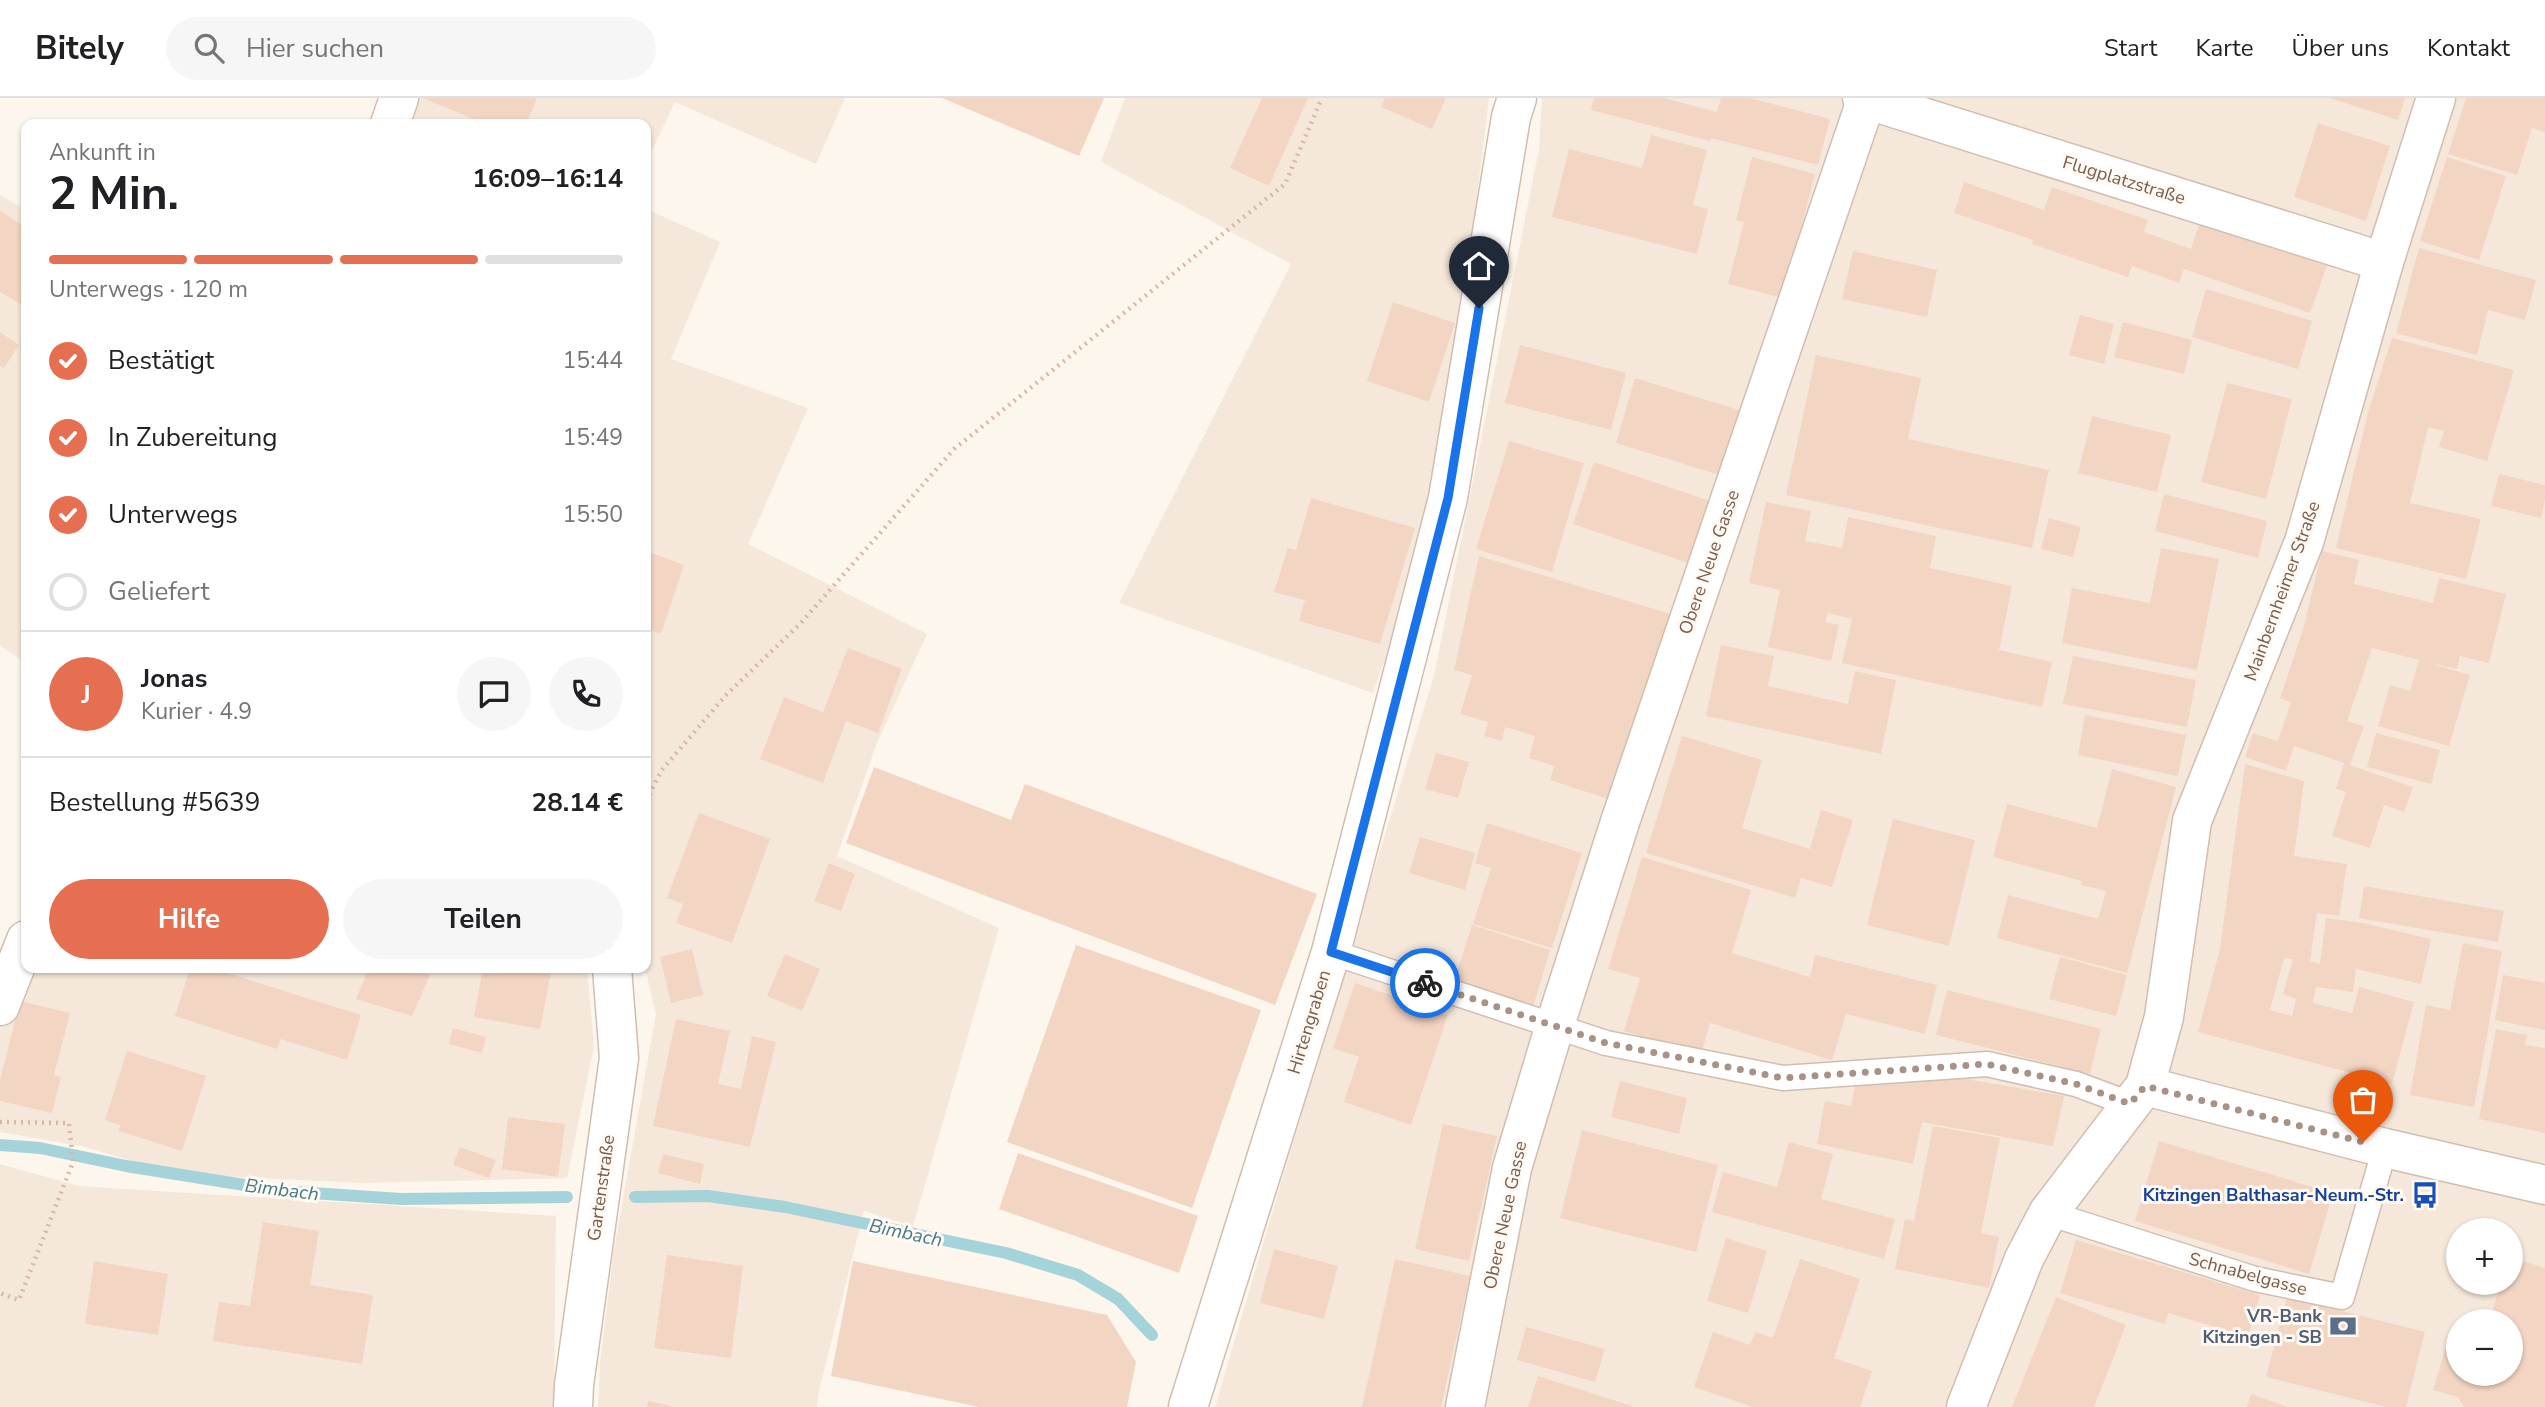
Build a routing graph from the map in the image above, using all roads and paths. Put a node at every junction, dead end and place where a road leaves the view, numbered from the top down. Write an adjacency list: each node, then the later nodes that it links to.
1 (399, 98): 6 (street)
2 (1322, 98): 8 (path)
3 (1517, 98): 9 (street, Hirtengraben)
4 (1865, 98): 7 (street, Flugplatzstraße); 13 (street, Obere Neue Gasse)
5 (2436, 98): 7 (street, Mainbernheimer Straße)
6 (392, 119)
7 (2385, 262): 14 (street, Mainbernheimer Straße)
8 (651, 791)
9 (1331, 952): 13 (lane); 21 (street, Hirtengraben)
10 (21, 953): 12 (street)
11 (612, 973): 20 (street, Gartenstraße)
12 (0, 1006)
13 (1555, 1026): 14 (lane); 22 (street, Obere Neue Gasse)
14 (2137, 1095): 16 (street); 18 (street, Mainbernheimer Straße)
15 (0, 1122): 19 (path)
16 (2385, 1148): 17 (street); 18 (lane, Schnabelgasse)
17 (2545, 1185)
18 (2048, 1213): 23 (street, Mainbernheimer Straße)
19 (0, 1293)
20 (573, 1407)
21 (1188, 1407)
22 (1465, 1407)
23 (1966, 1407)

